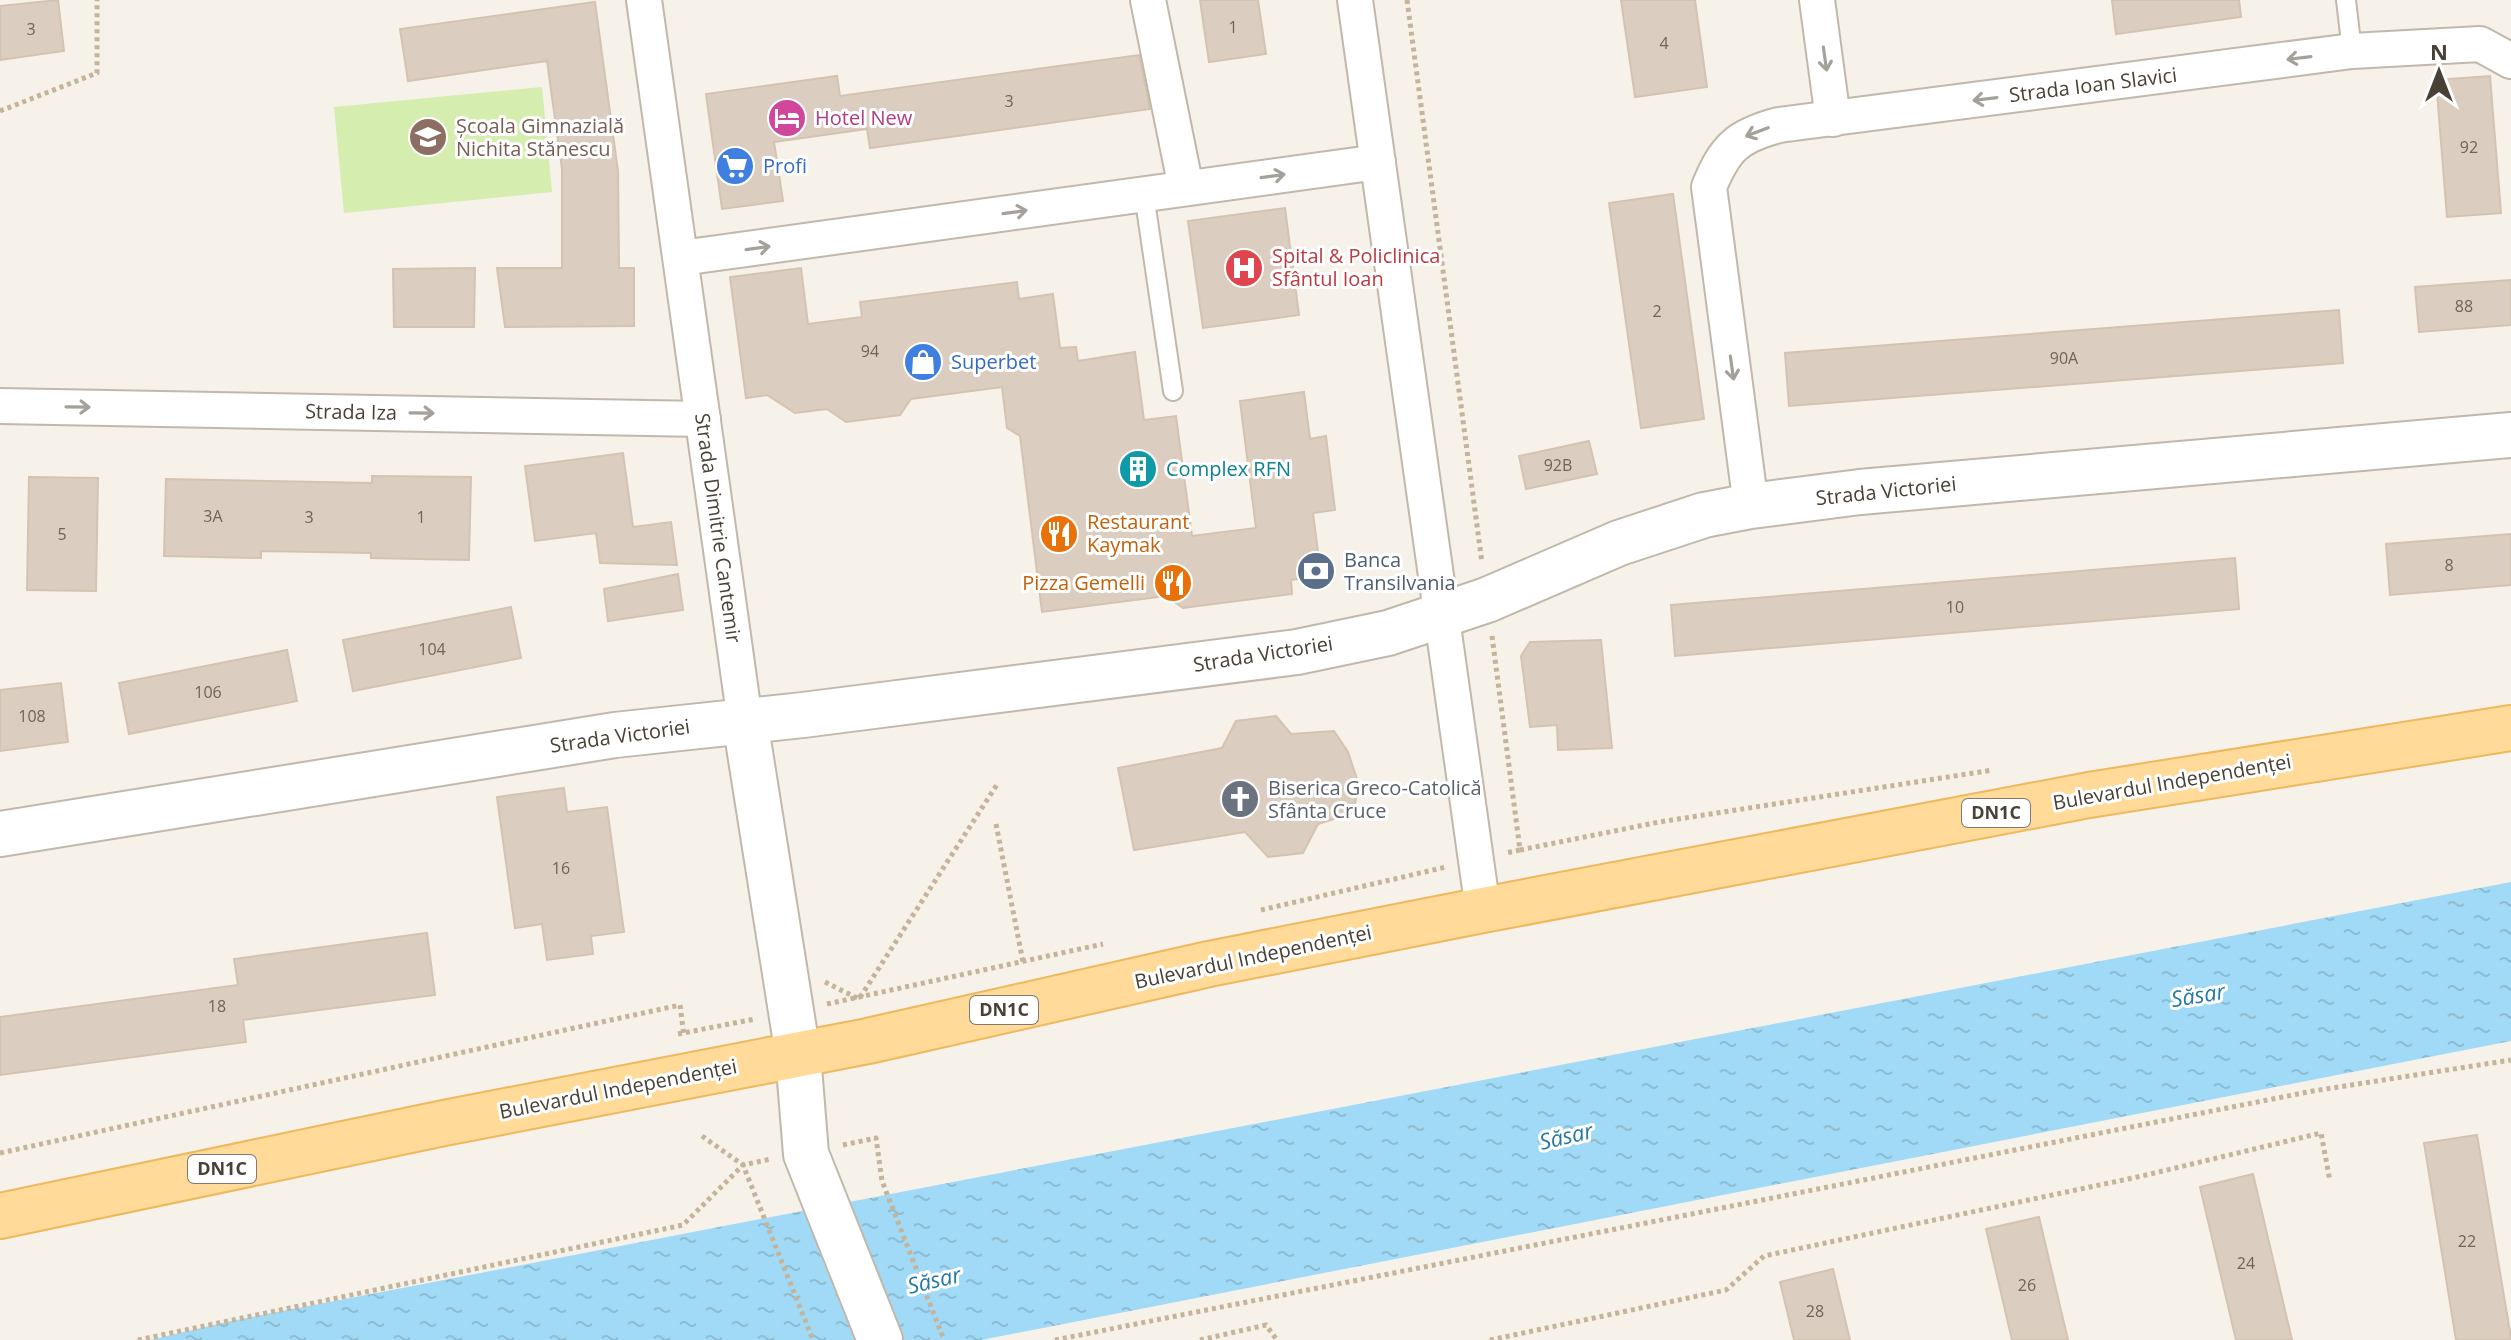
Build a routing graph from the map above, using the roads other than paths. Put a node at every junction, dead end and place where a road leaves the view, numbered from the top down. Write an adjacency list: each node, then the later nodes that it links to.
1 (644, 0): 12 (street, Strada Dimitrie Cantemir)
2 (1148, 0): 10 (street)
3 (1355, 0): 9 (street)
4 (1817, 0): 8 (street, one-way to 8)
5 (2346, 0): 6 (lane)
6 (2352, 51): 7 (street, Strada Ioan Slavici); 8 (street, Strada Ioan Slavici, one-way to 8)
7 (2511, 61)
8 (1833, 119): 17 (street, Strada Ioan Slavici, one-way to 17)
9 (1378, 162): 10 (street, one-way to 9); 18 (street)
10 (1186, 188): 11 (street)
11 (1144, 194): 12 (street, one-way to 11); 13 (lane)
12 (681, 258): 15 (street, Strada Dimitrie Cantemir)
13 (1173, 391)
14 (0, 406): 15 (street, Strada Iza, one-way to 15)
15 (703, 419): 19 (street, Strada Dimitrie Cantemir)
16 (2511, 435): 17 (street, Strada Victoriei)
17 (1751, 506): 18 (street, Strada Victoriei)
18 (1442, 616): 19 (street, Strada Victoriei); 22 (street)
19 (745, 721): 21 (street, Strada Victoriei); 23 (street, Strada Dimitrie Cantemir)
20 (2511, 728): 22 (main road, Bulevardul Independenței / DN1C)
21 (0, 834)
22 (1483, 910): 23 (main road, Bulevardul Independenței / DN1C)
23 (798, 1055): 24 (main road, Bulevardul Independenței / DN1C); 25 (street, Strada Dimitrie Cantemir)
24 (0, 1216)
25 (880, 1340)

